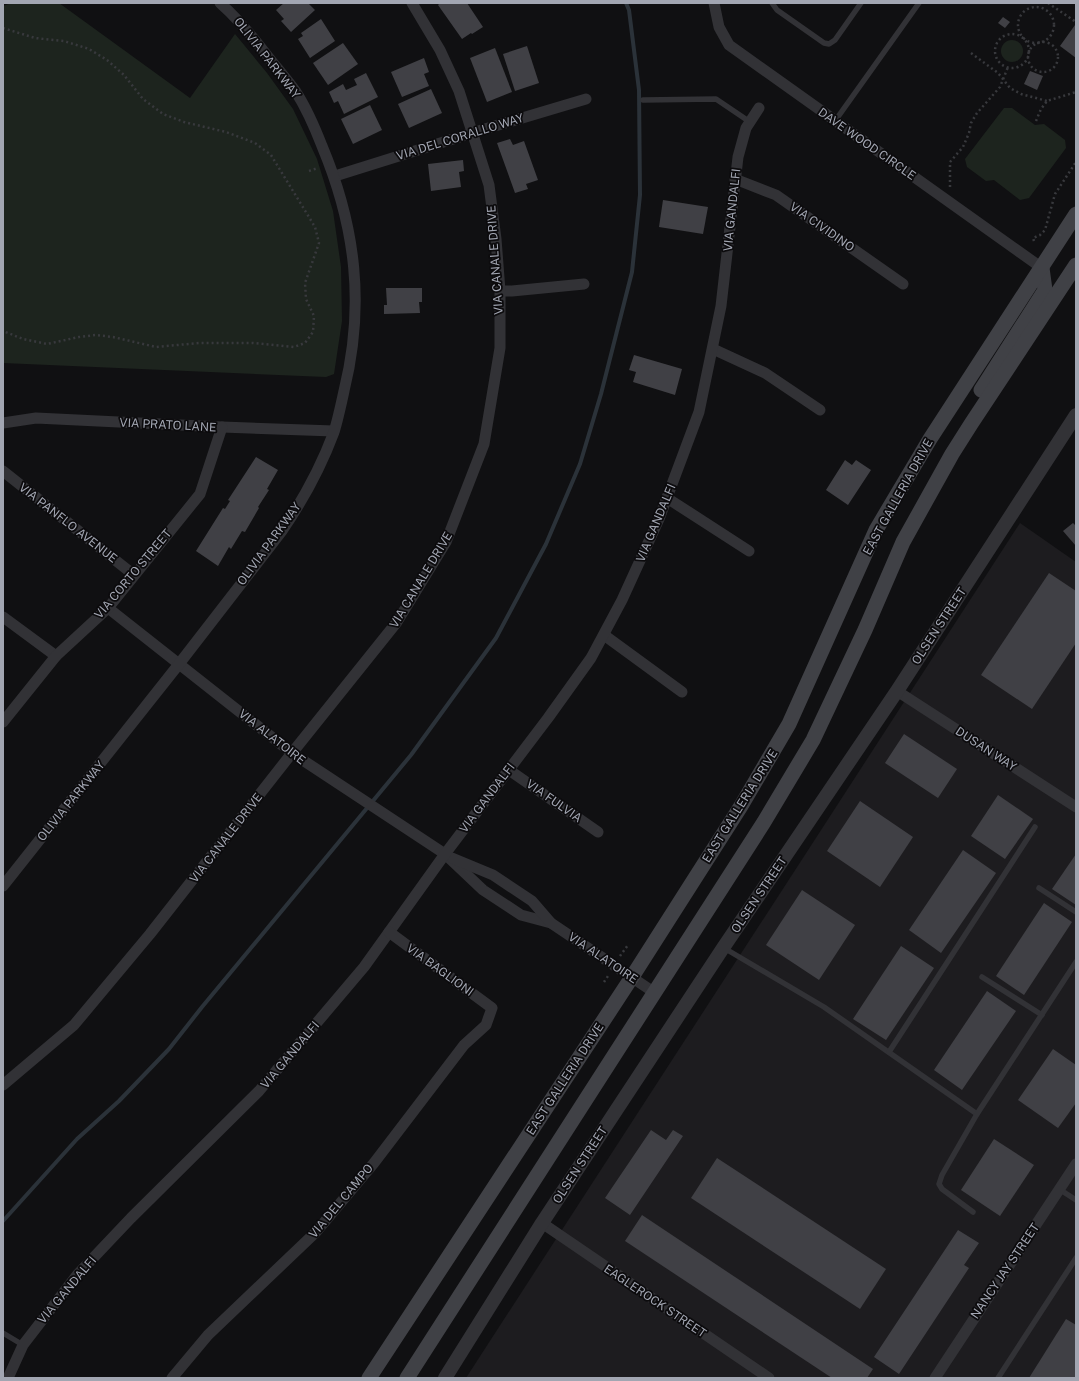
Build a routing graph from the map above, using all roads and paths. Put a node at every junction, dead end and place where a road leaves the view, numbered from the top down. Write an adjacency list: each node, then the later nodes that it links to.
1 (220, 3): 28 (street, OLIVIA PARKWAY)
2 (412, 3): 26 (street, VIA CANALE DRIVE)
3 (714, 3): 23 (street, DAVE WOOD CIRCLE)
4 (772, 3): 5 (lane)
5 (861, 3)
6 (919, 3): 23 (lane)
7 (1048, 3): 8 (path)
8 (1052, 6): 9 (path); 10 (path)
9 (1048, 11): 12 (path); 13 (path)
10 (1076, 22)
11 (3, 28): 38 (path)
12 (1022, 37): 13 (path); 15 (path); 16 (path)
13 (1044, 42): 15 (path); 15 (path)
14 (971, 53): 17 (path)
15 (1029, 56): 16 (path)
16 (1008, 68): 17 (path)
17 (1003, 81): 21 (path); 30 (path)
18 (1076, 92): 21 (path)
19 (586, 99): 26 (street, VIA DEL CORALLO WAY)
20 (643, 100): 25 (lane)
21 (1047, 101): 24 (path)
22 (759, 108): 25 (street, VIA GANDALFI)
23 (835, 121): 34 (street, DAVE WOOD CIRCLE)
24 (1036, 121)
25 (750, 122): 29 (street, VIA GANDALFI)
26 (473, 132): 28 (street, VIA DEL CORALLO WAY); 37 (street, VIA CANALE DRIVE)
27 (1076, 162): 32 (path)
28 (335, 176): 45 (street, OLIVIA PARKWAY)
29 (735, 179): 36 (street, VIA CIVIDINO); 39 (street, VIA GANDALFI)
30 (950, 188)
31 (1076, 214): 34 (main road, EAST GALLERIA DRIVE)
32 (1034, 241)
33 (1076, 265): 43 (main road)
34 (1042, 268): 43 (main road); 71 (main road, EAST GALLERIA DRIVE)
35 (584, 284): 37 (street)
36 (903, 284)
37 (500, 291): 58 (street, VIA CANALE DRIVE)
38 (3, 331)
39 (713, 349): 40 (street); 47 (street, VIA GANDALFI)
40 (820, 410)
41 (1076, 415): 55 (street, OLSEN STREET)
42 (3, 423): 44 (street, VIA PRATO LANE)
43 (971, 424): 73 (main road)
44 (222, 427): 45 (street, VIA PRATO LANE); 49 (street, VIA CORTO STREET)
45 (334, 431): 54 (street, OLIVIA PARKWAY)
46 (3, 471): 49 (street, VIA PANFLO AVENUE)
47 (667, 498): 48 (street); 52 (street, VIA GANDALFI)
48 (749, 551)
49 (134, 575): 50 (street, VIA CORTO STREET)
50 (108, 608): 53 (street, VIA CORTO STREET); 54 (street, VIA ALATOIRE)
51 (3, 617): 53 (street)
52 (604, 635): 56 (street); 59 (street, VIA GANDALFI)
53 (56, 656): 57 (street, VIA CORTO STREET)
54 (179, 664): 58 (street, VIA ALATOIRE); 64 (street, OLIVIA PARKWAY)
55 (897, 691): 60 (street, DUSAN WAY); 69 (street, OLSEN STREET)
56 (682, 692)
57 (3, 722)
58 (292, 753): 63 (street, VIA ALATOIRE); 77 (street, VIA CANALE DRIVE)
59 (509, 770): 62 (street, VIA FULVIA); 63 (street, VIA GANDALFI)
60 (1076, 807)
61 (1035, 827): 76 (lane)
62 (598, 832)
63 (444, 854): 67 (street, VIA ALATOIRE); 67 (street, VIA ALATOIRE); 68 (street, VIA GANDALFI)
64 (3, 886)
65 (1039, 888): 66 (lane)
66 (1076, 912)
67 (551, 923): 71 (street, VIA ALATOIRE)
68 (389, 932): 74 (street, VIA BAGLIONI); 86 (street, VIA GANDALFI)
69 (724, 948): 76 (lane); 83 (street, OLSEN STREET)
70 (1076, 962): 75 (lane)
71 (632, 977): 73 (street, VIA ALATOIRE); 89 (main road, EAST GALLERIA DRIVE)
72 (982, 977): 75 (lane)
73 (655, 993): 90 (main road)
74 (492, 1008): 88 (street, VIA DEL CAMPO)
75 (1042, 1015): 78 (lane)
76 (889, 1052): 78 (lane)
77 (3, 1085)
78 (977, 1114): 82 (lane)
79 (1076, 1164): 80 (street, NANCY JAY STREET)
80 (1059, 1190): 81 (lane); 93 (street, NANCY JAY STREET)
81 (1076, 1200)
82 (973, 1212)
83 (542, 1223): 91 (street, OLSEN STREET); 92 (street, EAGLEROCK STREET)
84 (1076, 1258): 94 (lane)
85 (3, 1333): 86 (lane)
86 (23, 1345): 87 (street, VIA GANDALFI)
87 (8, 1378)
88 (172, 1378)
89 (368, 1378)
90 (407, 1378)
91 (445, 1378)
92 (769, 1378)
93 (934, 1378)
94 (998, 1378)

